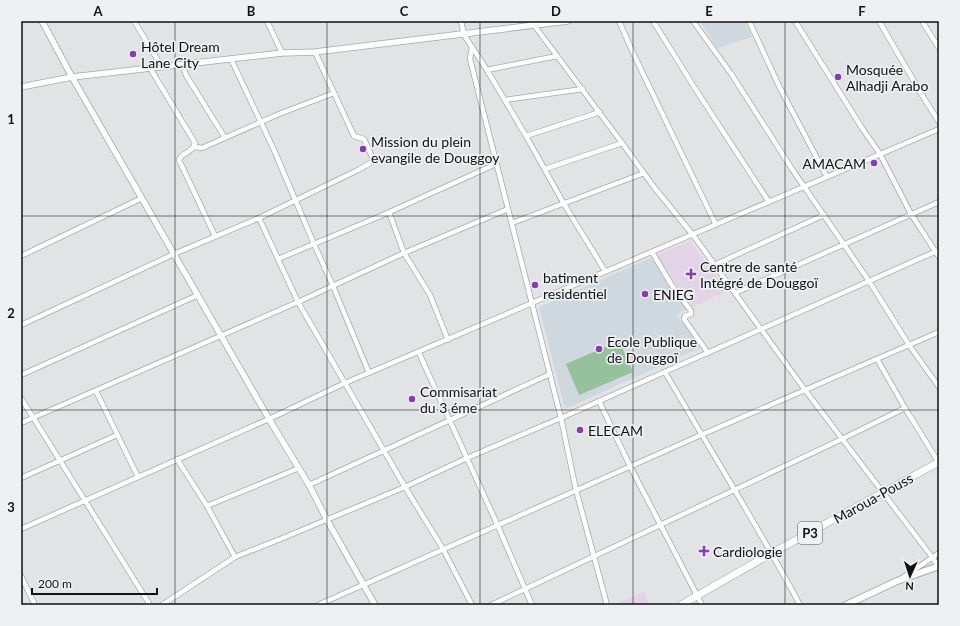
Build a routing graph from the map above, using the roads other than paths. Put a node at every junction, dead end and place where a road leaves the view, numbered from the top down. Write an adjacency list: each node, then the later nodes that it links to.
1 (42, 21): 25 (street)
2 (134, 21): 22 (street)
3 (267, 21): 18 (street)
4 (568, 21): 13 (street)
5 (619, 21): 55 (street)
6 (653, 21): 46 (street)
7 (693, 21): 43 (street)
8 (749, 21): 42 (street)
9 (795, 21): 38 (street)
10 (879, 21): 32 (street)
11 (922, 21): 16 (street)
12 (460, 22): 14 (street)
13 (533, 23): 14 (street); 19 (street)
14 (464, 34): 15 (street); 17 (street)
15 (472, 48): 24 (street); 39 (street)
16 (939, 48)
17 (315, 52): 18 (street); 28 (street)
18 (282, 53): 20 (street)
19 (557, 56): 24 (street); 27 (street)
20 (231, 59): 21 (street); 31 (street)
21 (182, 64): 22 (street); 35 (street)
22 (162, 67): 23 (street)
23 (150, 68): 25 (street); 37 (street)
24 (487, 70): 29 (street)
25 (72, 77): 26 (street); 44 (street)
26 (21, 87)
27 (583, 89): 29 (street); 30 (street)
28 (334, 93): 31 (street); 45 (street)
29 (504, 100): 34 (street)
30 (600, 112): 34 (street); 36 (street)
31 (261, 122): 35 (street); 45 (street)
32 (939, 122)
33 (939, 129): 38 (street)
34 (526, 136): 40 (street)
35 (225, 138): 37 (street)
36 (622, 143): 40 (street); 41 (street)
37 (194, 147): 57 (street)
38 (880, 154): 42 (street); 51 (street)
39 (496, 164): 49 (street); 50 (street)
40 (545, 169): 48 (street)
41 (644, 173): 48 (street); 56 (street)
42 (827, 177): 43 (street)
43 (805, 187): 46 (street); 52 (street)
44 (142, 198): 63 (street); 64 (street)
45 (295, 200): 53 (street); 58 (street)
46 (770, 202): 55 (street)
47 (939, 202): 51 (street)
48 (564, 204): 54 (street); 68 (street)
49 (508, 209): 54 (street); 62 (street)
50 (389, 212): 58 (street); 62 (street)
51 (911, 214): 59 (street); 60 (street)
52 (824, 215): 59 (street); 67 (street)
53 (259, 218): 57 (street); 66 (street)
54 (512, 223): 74 (street)
55 (716, 225): 56 (street)
56 (693, 235): 61 (street); 67 (street)
57 (215, 236): 63 (street)
58 (314, 244): 66 (street); 70 (street)
59 (843, 244): 69 (street); 71 (street)
60 (937, 251): 65 (street); 69 (street)
61 (652, 252): 68 (street); 82 (street)
62 (404, 253): 70 (street); 79 (street)
63 (174, 254): 72 (street); 75 (street)
64 (21, 256)
65 (939, 257)
66 (278, 259): 73 (street)
67 (714, 264): 71 (street)
68 (605, 271): 74 (street)
69 (869, 280): 76 (street); 80 (street)
70 (333, 286): 73 (street); 85 (street)
71 (734, 293): 76 (street)
72 (198, 295): 78 (street); 87 (street)
73 (298, 302): 78 (street); 88 (street)
74 (532, 303): 79 (street); 86 (street)
75 (21, 325)
76 (760, 330): 82 (street); 90 (street)
77 (939, 332): 80 (street)
78 (222, 335): 91 (street); 97 (street)
79 (448, 340): 81 (street)
80 (909, 346): 83 (street); 89 (street)
81 (419, 353): 85 (street); 98 (street)
82 (708, 353): 84 (street)
83 (877, 359): 90 (street); 94 (street)
84 (665, 372): 93 (street); 101 (street)
85 (369, 373): 88 (street)
86 (550, 374): 96 (street); 98 (street)
87 (21, 375)
88 (345, 383): 97 (street); 103 (street)
89 (939, 387)
90 (804, 390): 101 (street); 102 (street)
91 (96, 391): 95 (street); 100 (street)
92 (21, 398): 95 (street)
93 (599, 401): 96 (street); 108 (street)
94 (905, 408): 102 (street); 107 (street)
95 (33, 418): 99 (street); 106 (street)
96 (561, 418): 104 (street); 115 (street)
97 (269, 419): 105 (street); 109 (street)
98 (449, 420): 103 (street); 104 (street)
99 (21, 423)
100 (117, 435): 106 (street); 110 (street)
101 (701, 435): 108 (street); 114 (street)
102 (842, 439): 114 (street); 116 (street)
103 (383, 450): 112 (street); 113 (street)
104 (467, 458): 113 (street); 120 (street)
105 (177, 459): 110 (street); 118 (street)
106 (59, 460): 111 (street); 117 (street)
107 (939, 462): 116 (main road, Maroua-Pouss / P3)
108 (630, 466): 115 (street); 121 (street)
109 (299, 468): 112 (street); 118 (street)
110 (138, 477): 117 (street)
111 (21, 478)
112 (309, 485): 119 (street)
113 (405, 487): 119 (street); 123 (street)
114 (735, 489): 121 (street); 124 (street)
115 (576, 490): 120 (street); 127 (street)
116 (883, 493): 124 (main road, Maroua-Pouss / P3); 128 (street)
117 (84, 501): 122 (street); 136 (street)
118 (207, 506): 126 (street)
119 (327, 520): 126 (street); 132 (street)
120 (497, 524): 123 (street); 133 (street)
121 (661, 525): 127 (street); 134 (street)
122 (21, 529)
123 (442, 549): 132 (street); 140 (street)
124 (772, 553): 134 (main road, Maroua-Pouss / P3); 146 (street)
125 (939, 553): 128 (street)
126 (235, 557): 137 (street)
127 (594, 557): 133 (street); 143 (street)
128 (932, 557): 129 (street); 131 (street)
129 (939, 567): 131 (main road)
130 (21, 576): 135 (street)
131 (897, 581): 147 (main road)
132 (364, 585): 138 (street); 139 (street)
133 (525, 588): 141 (street); 142 (street)
134 (697, 596): 144 (main road, Maroua-Pouss / P3); 145 (street)
135 (35, 605)
136 (150, 605)
137 (162, 605)
138 (318, 605)
139 (375, 605)
140 (472, 605)
141 (491, 605)
142 (532, 605)
143 (607, 605)
144 (681, 605)
145 (702, 605)
146 (800, 605)
147 (846, 605)

